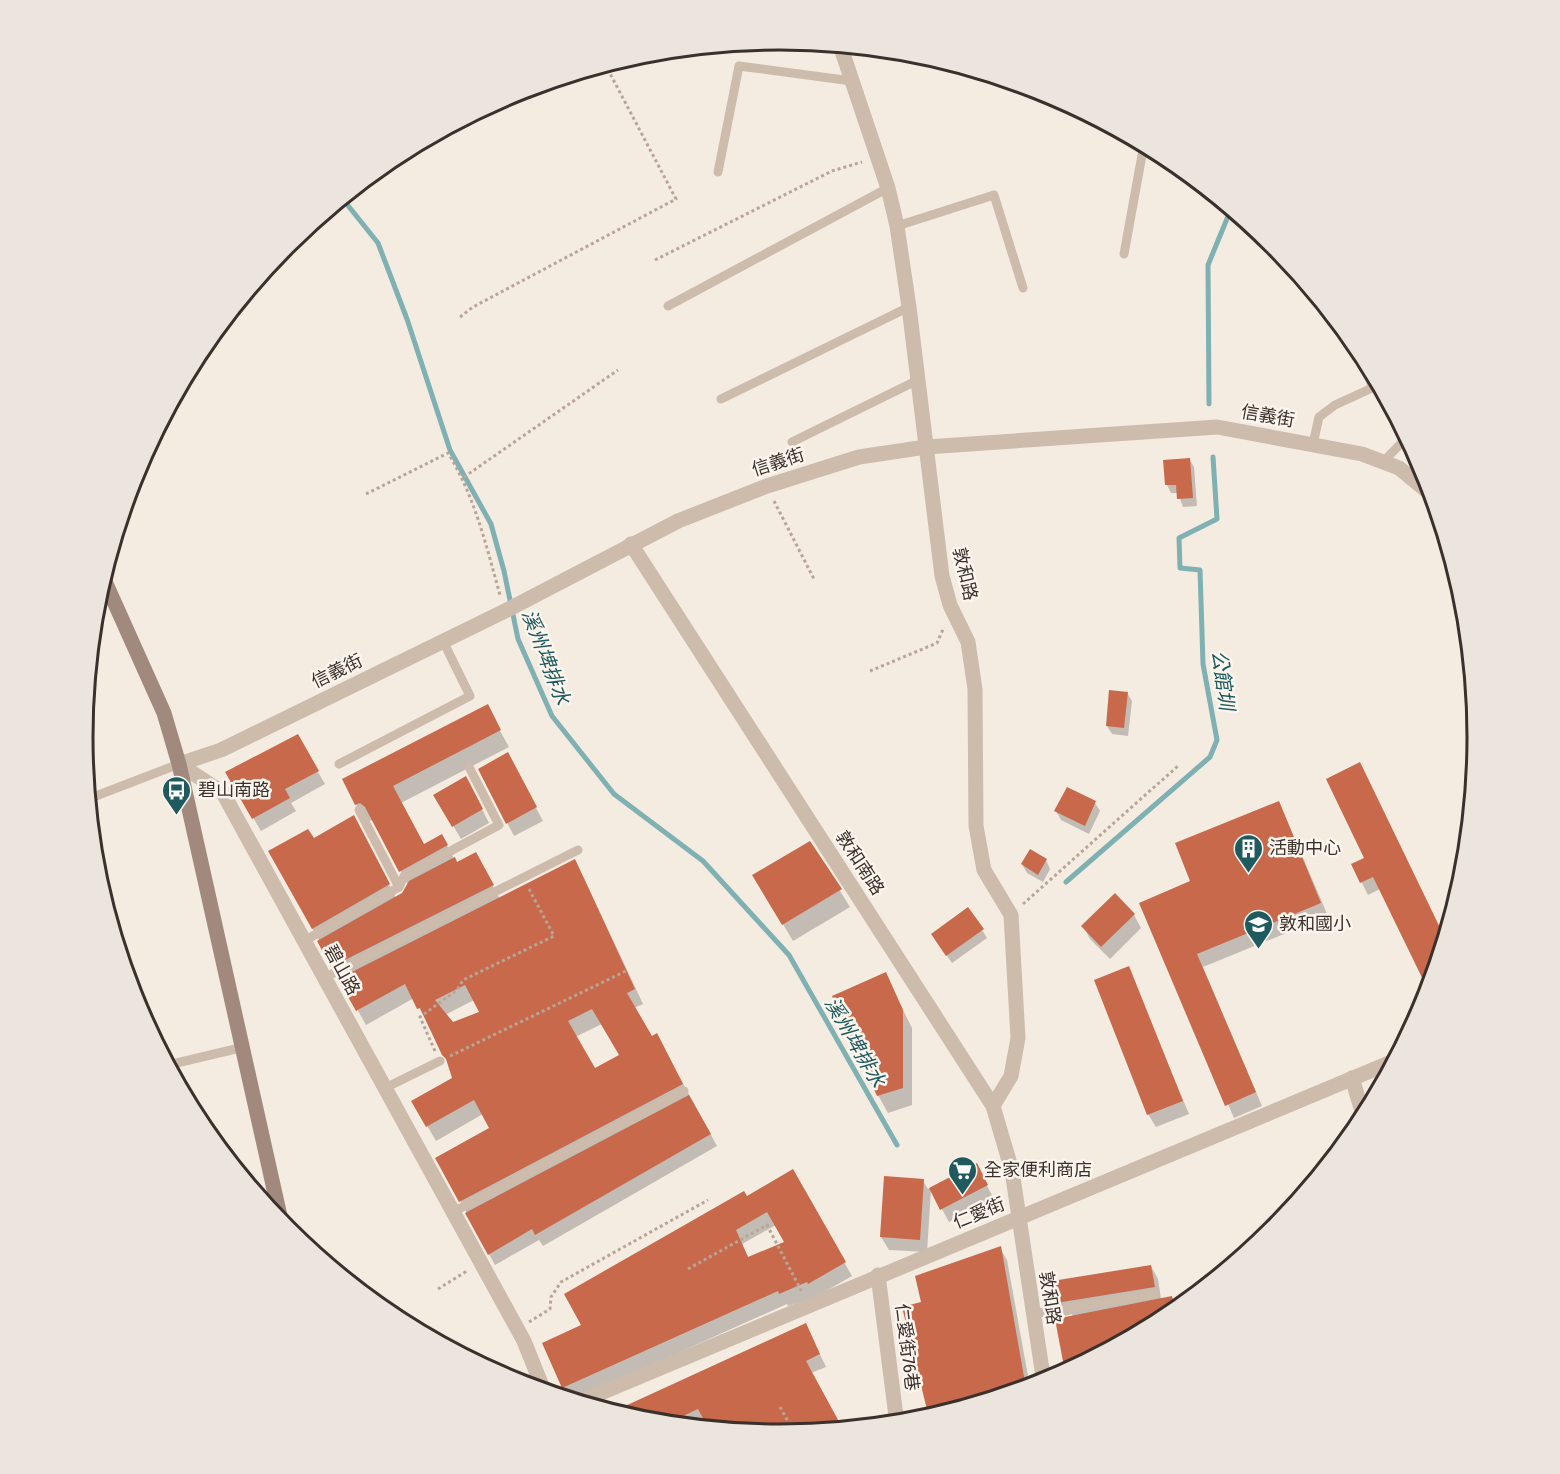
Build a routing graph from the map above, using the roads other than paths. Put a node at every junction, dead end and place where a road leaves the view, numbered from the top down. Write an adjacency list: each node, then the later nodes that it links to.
1 (843, 53): 2 (street, 敦和路)
2 (852, 81): 4 (lane); 5 (street, 敦和路)
3 (1142, 153): 7 (lane)
4 (718, 172)
5 (888, 188): 6 (street, 敦和路); 9 (lane)
6 (897, 226): 8 (lane); 10 (street, 敦和路)
7 (1124, 254)
8 (1023, 288)
9 (668, 306)
10 (909, 307): 11 (street, 敦和路); 13 (lane)
11 (918, 380): 14 (lane); 17 (street, 敦和路)
12 (1372, 388): 16 (lane)
13 (721, 399)
14 (792, 442)
15 (1401, 443): 18 (lane)
16 (1313, 444): 17 (street, 信義街); 18 (street, 信義街)
17 (926, 447): 20 (street, 信義街); 40 (street, 敦和路)
18 (1383, 462): 19 (street, 信義街)
19 (1419, 483)
20 (632, 544): 22 (street, 信義街); 40 (street, 敦和南路)
21 (109, 590): 23 (main road)
22 (443, 641): 23 (street, 信義街); 24 (lane)
23 (179, 764): 26 (lane); 30 (street, 碧山路); 32 (main road)
24 (339, 764)
25 (469, 767): 29 (lane)
26 (95, 797)
27 (358, 810): 29 (lane)
28 (578, 850): 31 (lane)
29 (399, 887): 30 (lane)
30 (304, 941): 31 (street, 碧山路)
31 (324, 978): 37 (street, 碧山路)
32 (243, 1047): 34 (lane); 41 (main road)
33 (440, 1061): 37 (lane)
34 (175, 1063)
35 (1384, 1065): 36 (street, 仁愛街)
36 (1352, 1078): 39 (street); 43 (street, 仁愛街)
37 (385, 1088): 42 (street, 碧山路)
38 (684, 1090): 42 (lane)
39 (1360, 1105)
40 (993, 1106): 43 (street, 敦和南路)
41 (278, 1206)
42 (453, 1212): 48 (street, 碧山路)
43 (1019, 1218): 44 (street, 仁愛街); 46 (street, 敦和路)
44 (878, 1275): 49 (street, 仁愛街); 50 (street, 仁愛街76巷)
45 (1155, 1294): 46 (lane)
46 (1032, 1314): 47 (street, 敦和路)
47 (1042, 1372)
48 (540, 1381)
49 (590, 1397)
50 (896, 1414)

